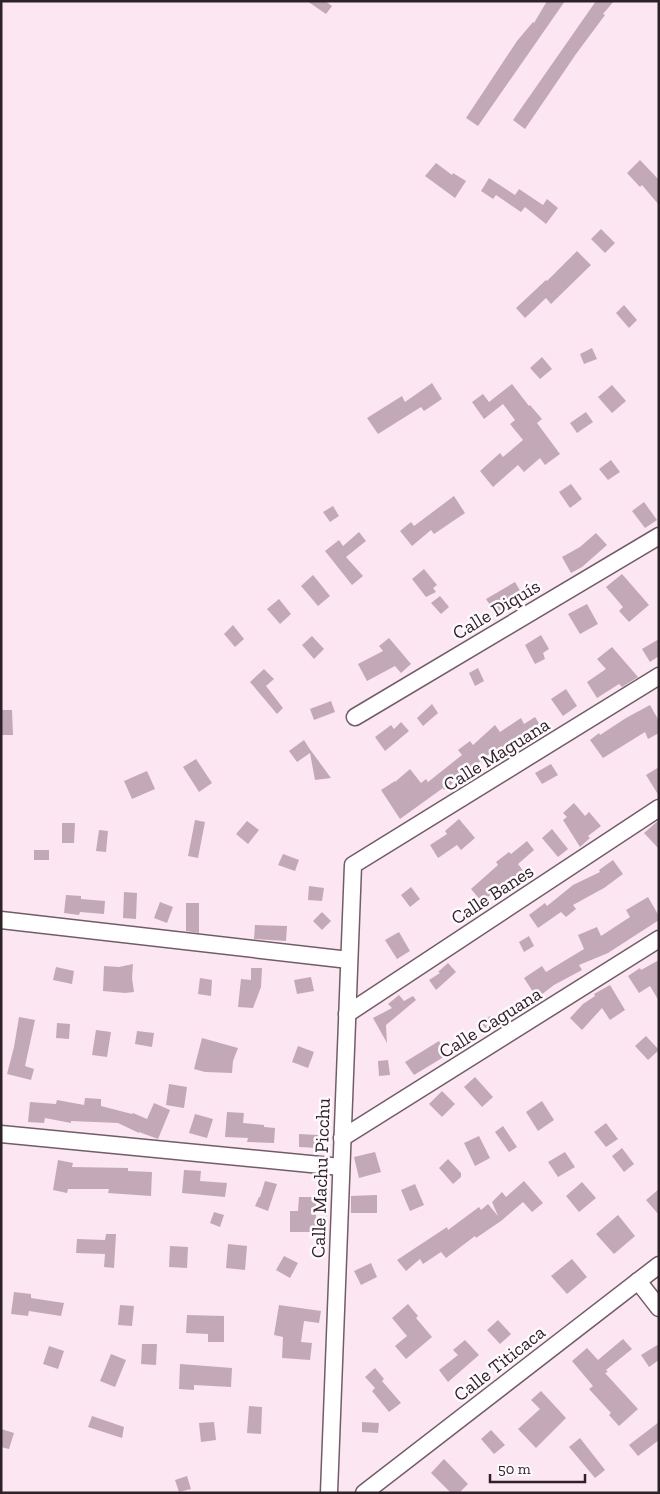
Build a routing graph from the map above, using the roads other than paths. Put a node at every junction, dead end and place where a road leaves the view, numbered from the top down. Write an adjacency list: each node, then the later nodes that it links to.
1 (659, 536): 3 (street, Calle Diquís)
2 (659, 676): 5 (street, Calle Maguana)
3 (355, 717)
4 (659, 808): 9 (street, Calle Banes)
5 (353, 865): 8 (street, Calle Machu Picchu)
6 (1, 920): 8 (street)
7 (659, 938): 11 (street, Calle Caguana)
8 (349, 960): 9 (street, Calle Machu Picchu)
9 (347, 1014): 11 (street, Calle Machu Picchu)
10 (1, 1134): 12 (street)
11 (342, 1138): 12 (street, Calle Machu Picchu)
12 (341, 1167): 16 (street, Calle Machu Picchu)
13 (659, 1265): 14 (street, Calle Titicaca)
14 (638, 1281): 15 (street); 17 (street, Calle Titicaca)
15 (659, 1308)
16 (329, 1493)
17 (364, 1493)

